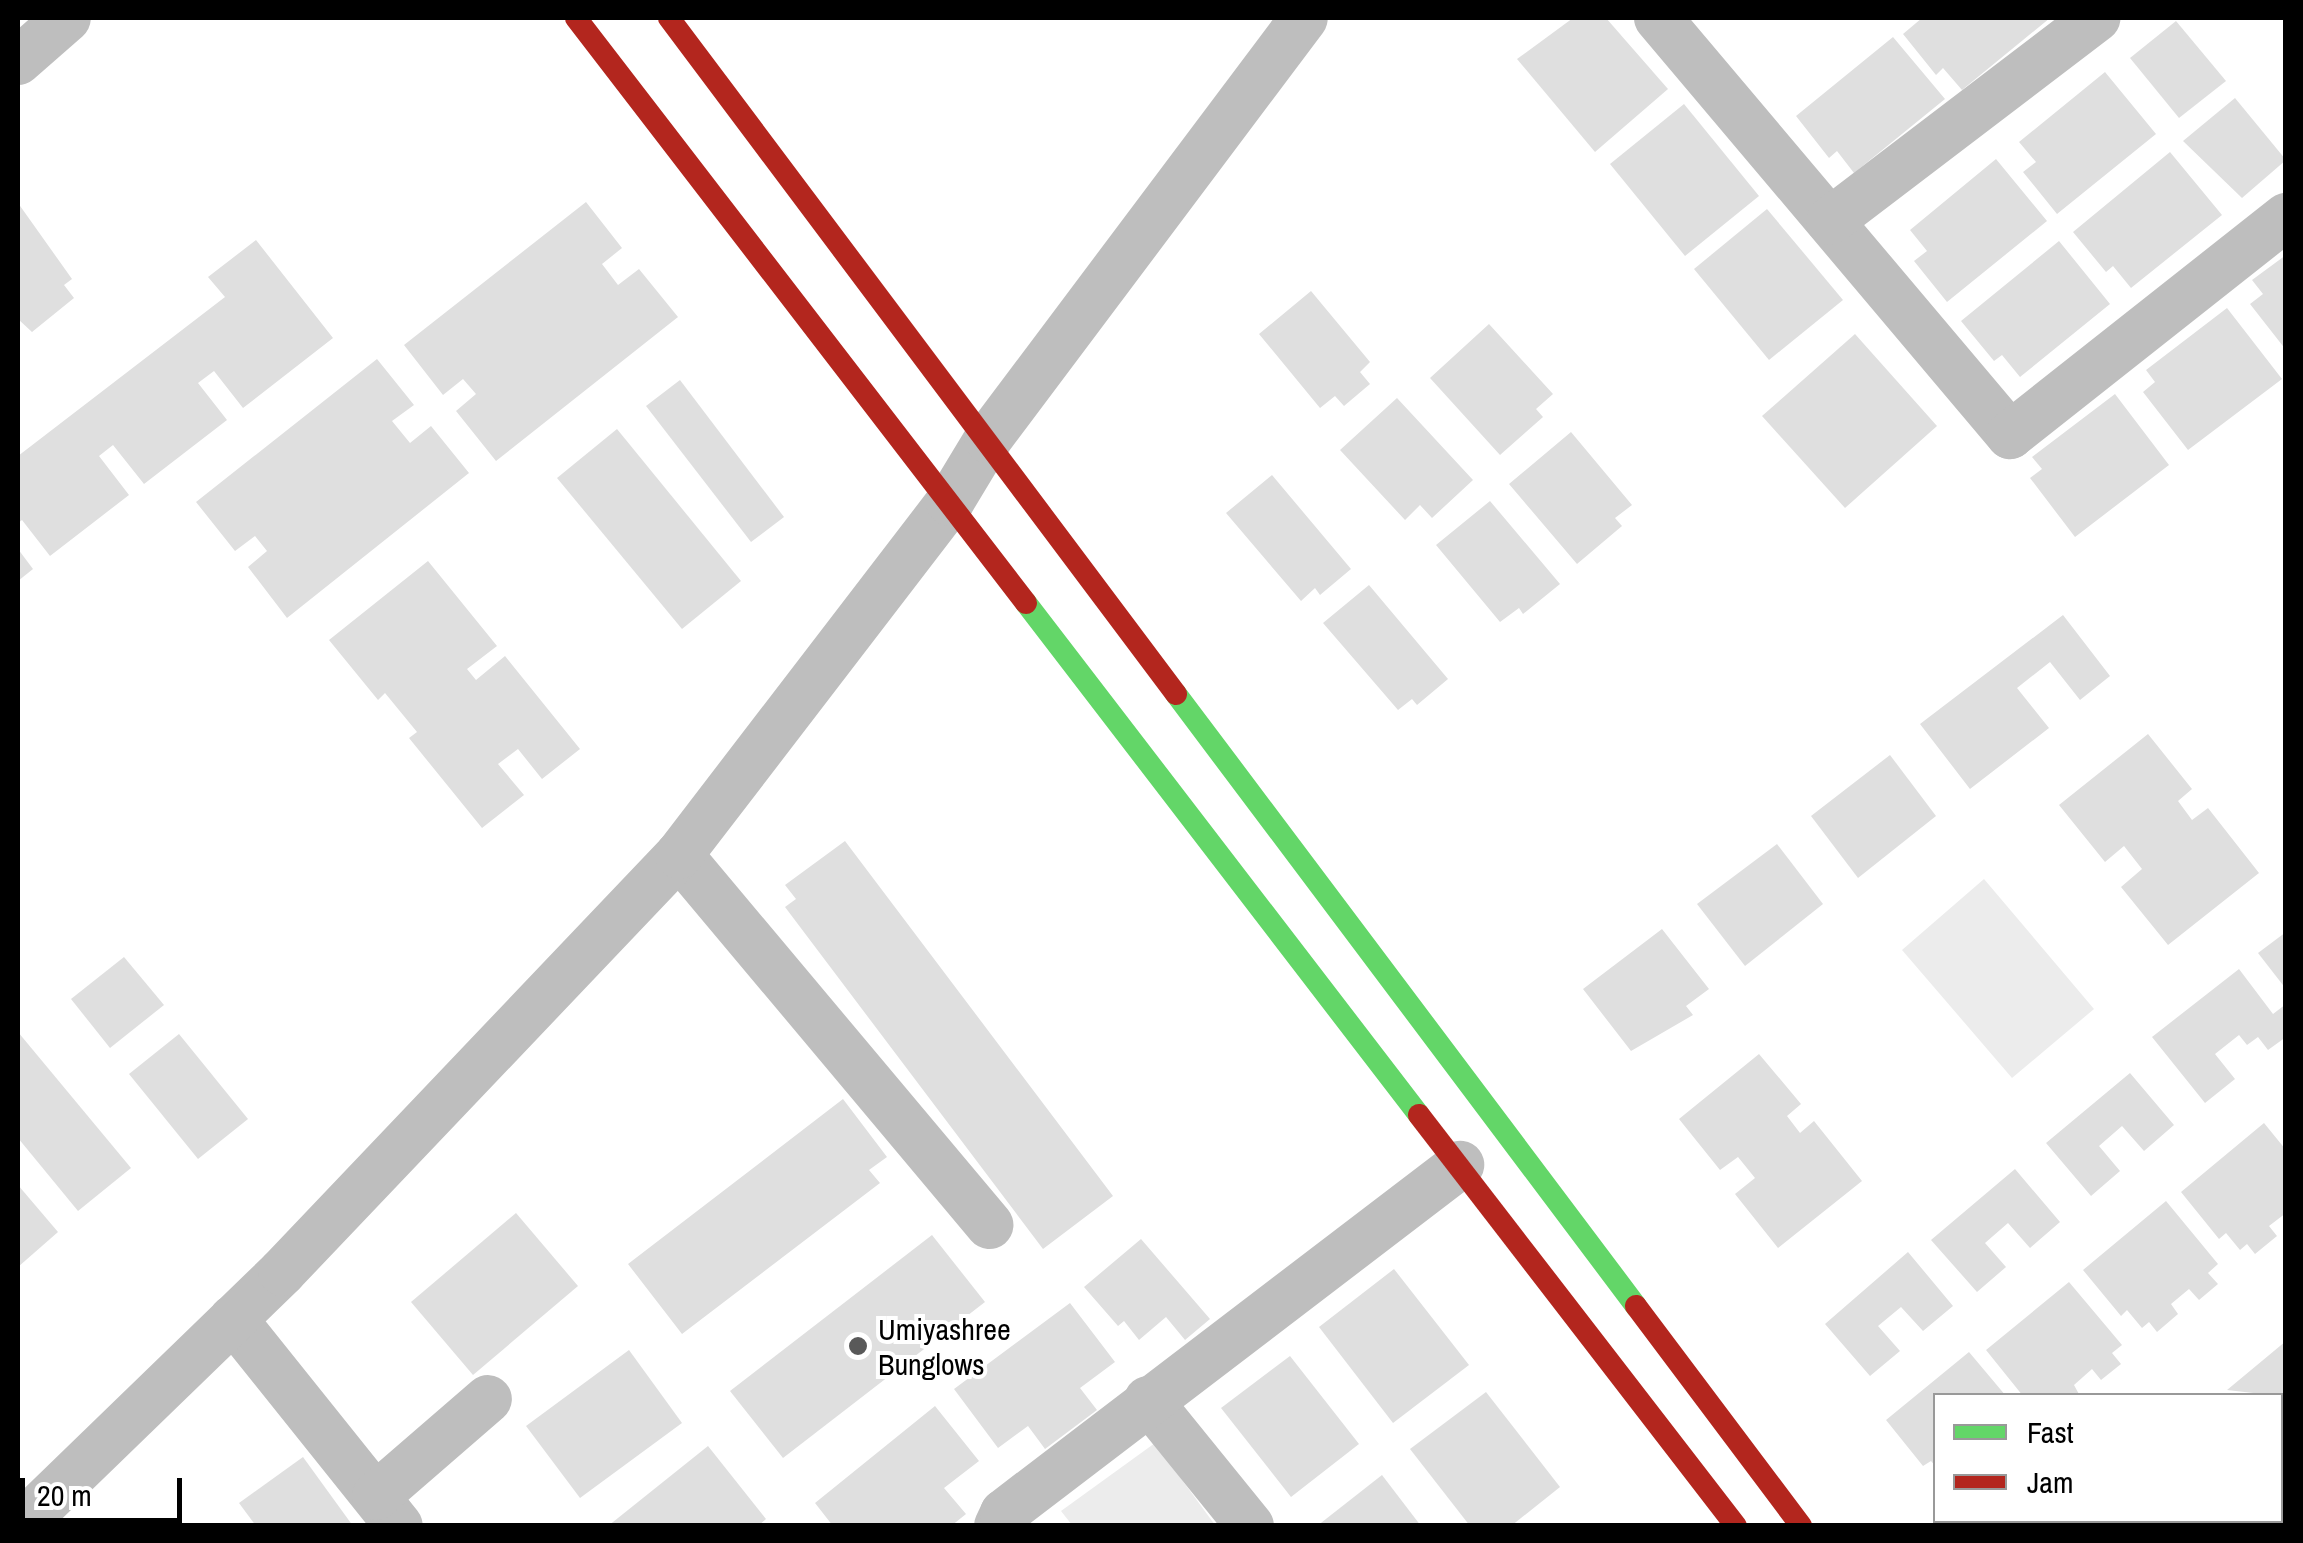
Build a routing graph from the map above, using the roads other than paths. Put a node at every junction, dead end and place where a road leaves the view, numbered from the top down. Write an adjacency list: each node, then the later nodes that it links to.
1 (67, 18): 7 (street)
2 (576, 18): 11 (street)
3 (669, 18): 10 (street)
4 (1304, 18): 10 (street)
5 (1658, 18): 9 (street)
6 (2096, 18): 9 (street)
7 (18, 60)
8 (2286, 217): 9 (street)
9 (1830, 222)
10 (988, 439): 11 (street); 23 (street)
11 (950, 502): 12 (street); 13 (street)
12 (679, 855): 14 (street); 15 (street)
13 (1460, 1165): 17 (street); 22 (street)
14 (989, 1225)
15 (233, 1319): 18 (street); 19 (street)
16 (488, 1399): 18 (street)
17 (1148, 1400): 20 (street); 21 (street)
18 (387, 1511)
19 (20, 1526)
20 (998, 1526)
21 (1250, 1526)
22 (1736, 1526)
23 (1801, 1526)

